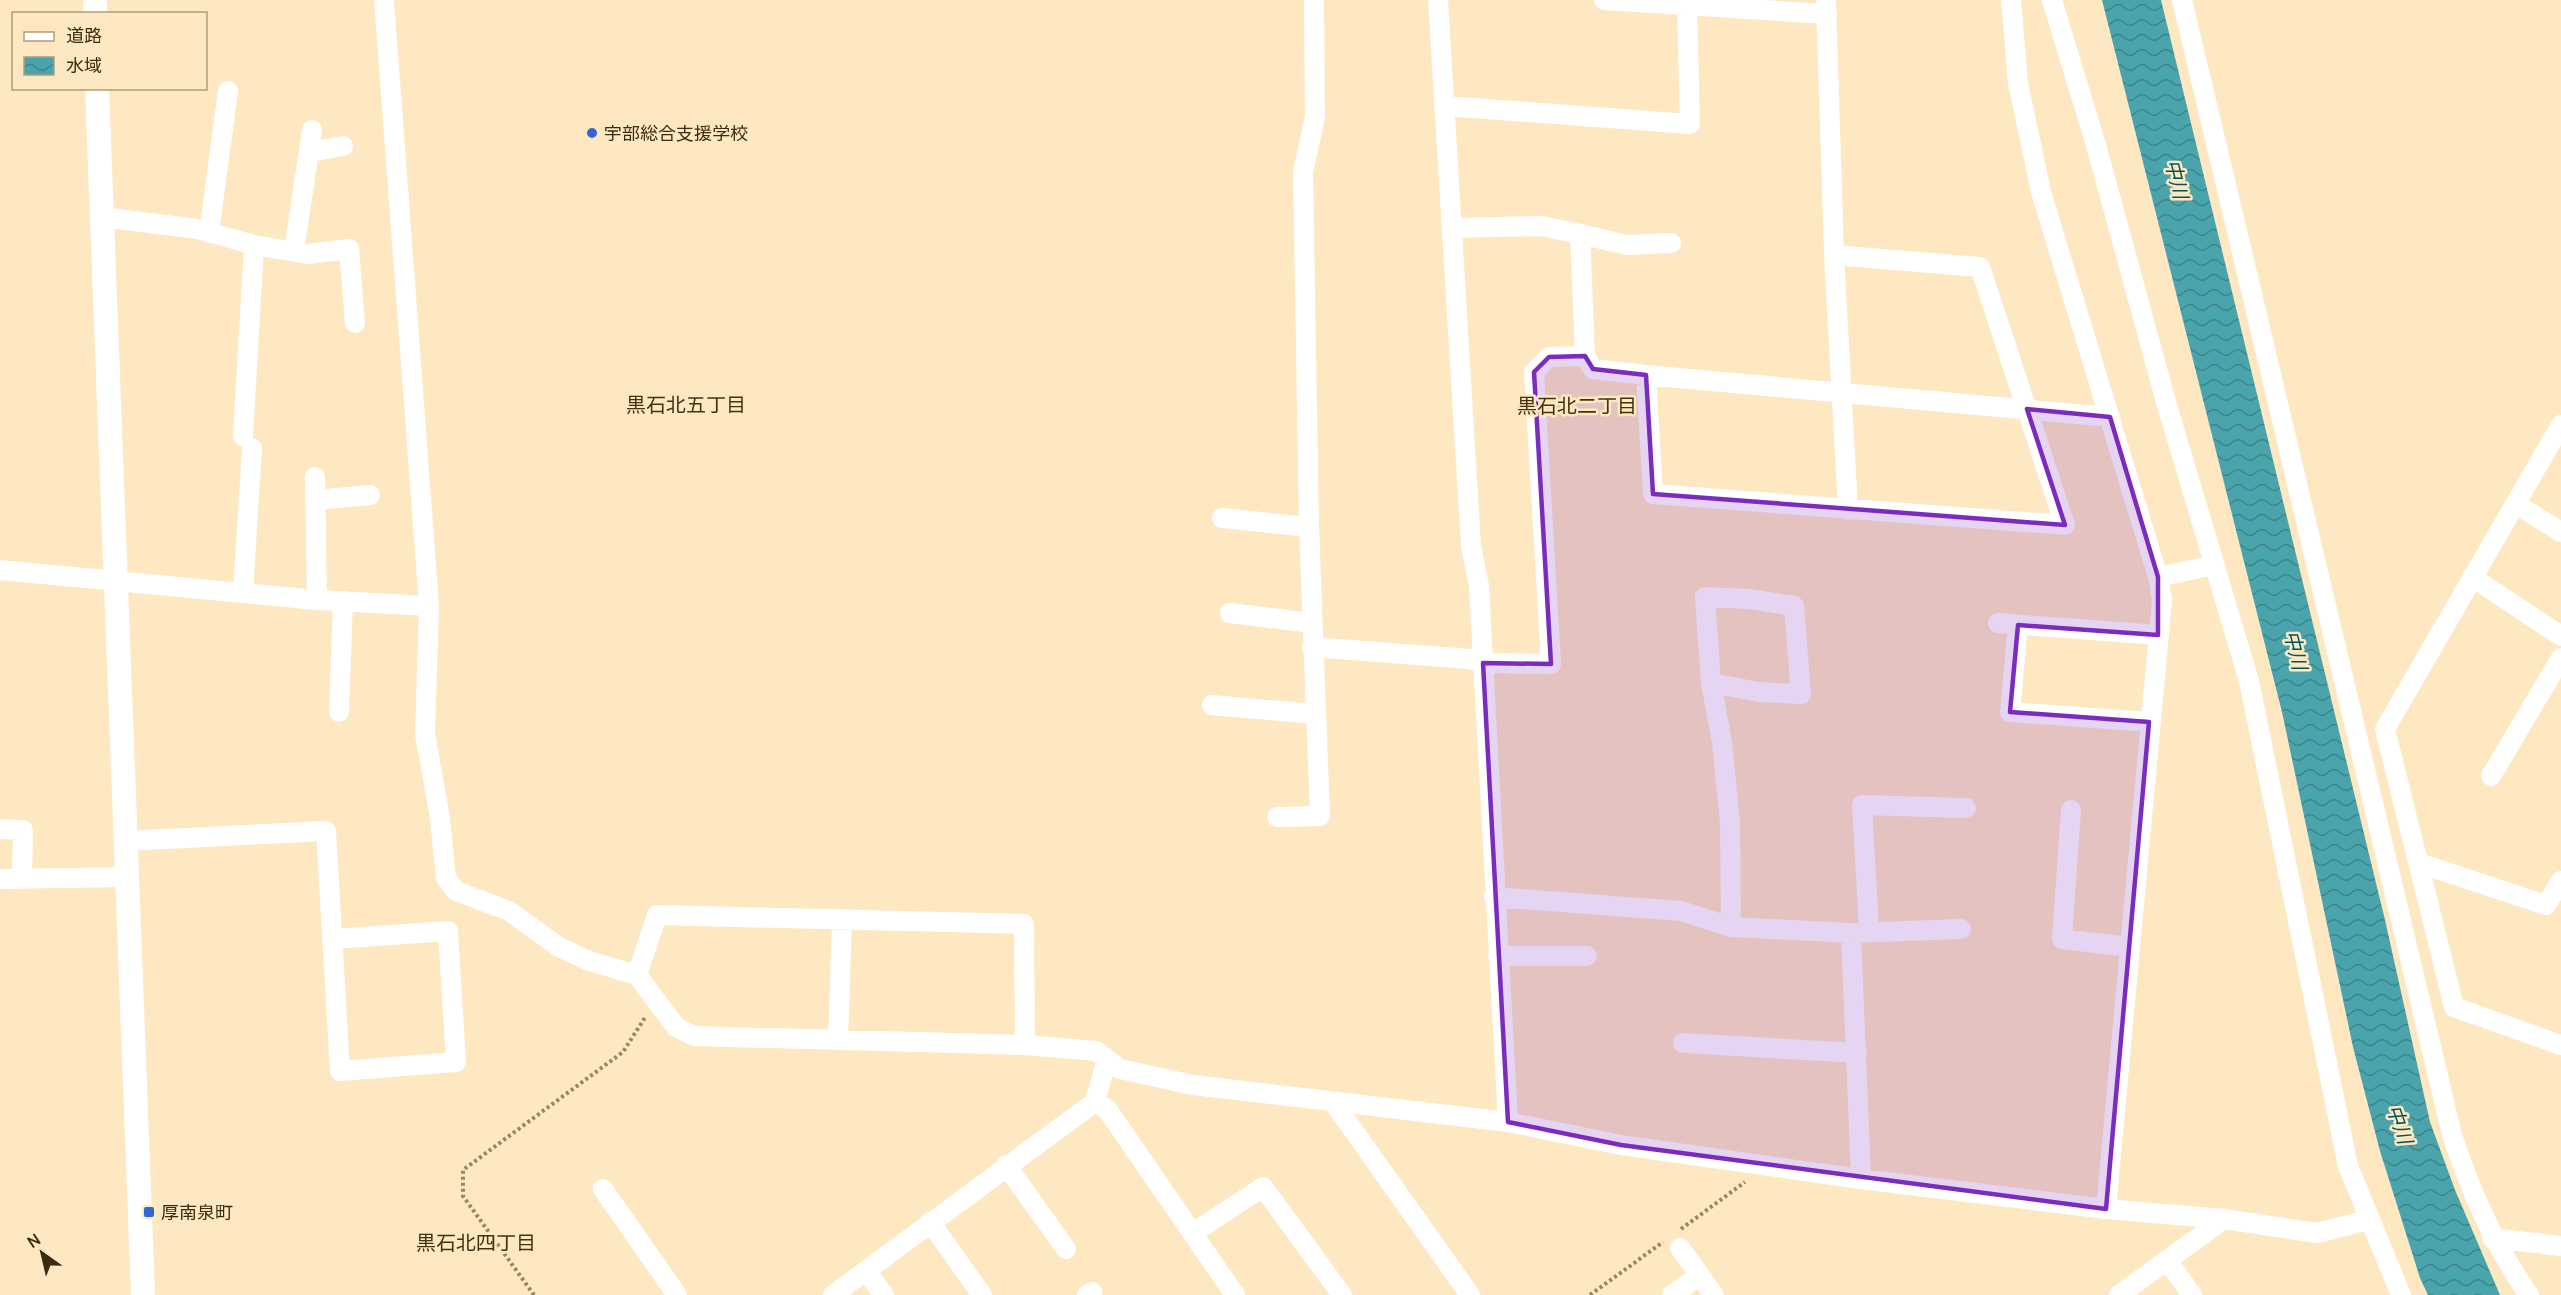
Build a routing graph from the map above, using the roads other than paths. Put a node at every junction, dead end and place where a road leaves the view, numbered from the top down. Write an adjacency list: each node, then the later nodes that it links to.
1 (384, 0): 47 (street)
2 (1314, 0): 37 (street)
3 (1438, 0): 12 (street)
4 (1604, 0): 8 (street)
5 (2011, 0): 29 (street)
6 (2052, 0): 39 (street)
7 (2182, 0): 98 (street)
8 (1687, 4): 9 (street); 12 (street)
9 (1827, 7): 23 (street)
10 (97, 90): 16 (street)
11 (228, 91): 18 (street)
12 (1446, 106): 17 (street)
13 (312, 130): 15 (street)
14 (343, 146): 15 (street)
15 (309, 152): 22 (street)
16 (102, 217): 18 (street); 43 (street)
17 (1453, 228): 19 (street); 54 (street)
18 (209, 233): 21 (street)
19 (1580, 234): 20 (street); 25 (street)
20 (1671, 243)
21 (254, 244): 22 (street); 44 (street)
22 (294, 251): 24 (street)
23 (1834, 255): 27 (street); 28 (street)
24 (355, 323)
25 (1584, 356): 26 (street); 54 (street)
26 (1646, 375): 27 (street); 35 (street)
27 (1843, 394): 28 (street); 35 (street)
28 (2027, 409): 29 (street); 35 (street)
29 (2110, 417): 41 (street)
30 (2561, 425): 34 (street)
31 (315, 477): 33 (street)
32 (370, 495): 33 (street)
33 (315, 500): 45 (street)
34 (2516, 504): 38 (street); 42 (street)
35 (1848, 510)
36 (1222, 518): 37 (street)
37 (1309, 527): 49 (street)
38 (2561, 532)
39 (2214, 565): 41 (street); 95 (street)
40 (0, 570): 43 (street)
41 (2158, 577): 50 (street)
42 (2472, 578): 51 (street); 66 (street)
43 (116, 583): 44 (street); 65 (street)
44 (243, 593): 45 (street)
45 (317, 600): 46 (street)
46 (343, 601): 47 (street); 57 (street)
47 (429, 606): 80 (street)
48 (1230, 613): 49 (street)
49 (1312, 623): 52 (street)
50 (2158, 635): 59 (street); 59 (street)
51 (2561, 636)
52 (1312, 647): 54 (street); 58 (street)
53 (2561, 658): 60 (street)
54 (1483, 663): 71 (street)
55 (1711, 683): 55 (street); 73 (street)
56 (1212, 705): 58 (street)
57 (339, 712)
58 (1315, 714): 63 (street)
59 (2149, 722): 77 (street)
60 (2491, 776)
61 (1966, 808): 75 (street)
62 (2071, 810): 77 (street)
63 (1277, 817)
64 (0, 829): 68 (street)
65 (126, 840): 67 (street); 76 (street)
66 (2419, 863): 70 (street); 84 (street)
67 (127, 877): 68 (street); 105 (street)
68 (22, 878): 69 (street)
69 (0, 879)
70 (2561, 881)
71 (1494, 897): 73 (street); 78 (street)
72 (842, 921): 80 (street); 81 (street); 83 (street)
73 (1731, 927): 75 (street)
74 (1961, 929): 75 (street)
75 (1860, 931): 85 (street)
76 (333, 939): 76 (street)
77 (2129, 947): 93 (street)
78 (1498, 956): 79 (street); 89 (street)
79 (1587, 956)
80 (637, 975): 81 (street)
81 (838, 1040): 83 (street)
82 (1683, 1043): 85 (street)
83 (1025, 1045): 86 (street)
84 (2561, 1045)
85 (1857, 1053): 91 (street)
86 (1107, 1059): 87 (street); 88 (street)
87 (1095, 1102): 90 (street); 97 (street)
88 (1334, 1103): 89 (street); 112 (street)
89 (1508, 1122): 91 (street)
90 (1006, 1165): 96 (street); 101 (street)
91 (1861, 1179): 93 (street)
92 (603, 1188): 106 (street)
93 (2106, 1209): 94 (street)
94 (2224, 1219): 95 (street); 102 (street)
95 (2368, 1220): 117 (street)
96 (930, 1222): 103 (street); 109 (street)
97 (1192, 1233): 110 (street); 111 (street)
98 (2492, 1238): 99 (street); 118 (street)
99 (2561, 1246)
100 (1680, 1248): 104 (street)
101 (1066, 1249)
102 (2168, 1260): 115 (street); 116 (street)
103 (866, 1271): 107 (street); 108 (street)
104 (1700, 1275): 113 (street); 114 (street)
105 (143, 1295)
106 (678, 1295)
107 (832, 1295)
108 (884, 1295)
109 (982, 1295)
110 (1235, 1295)
111 (1342, 1295)
112 (1470, 1295)
113 (1672, 1295)
114 (1714, 1295)
115 (2119, 1295)
116 (2192, 1295)
117 (2401, 1295)
118 (2529, 1295)

